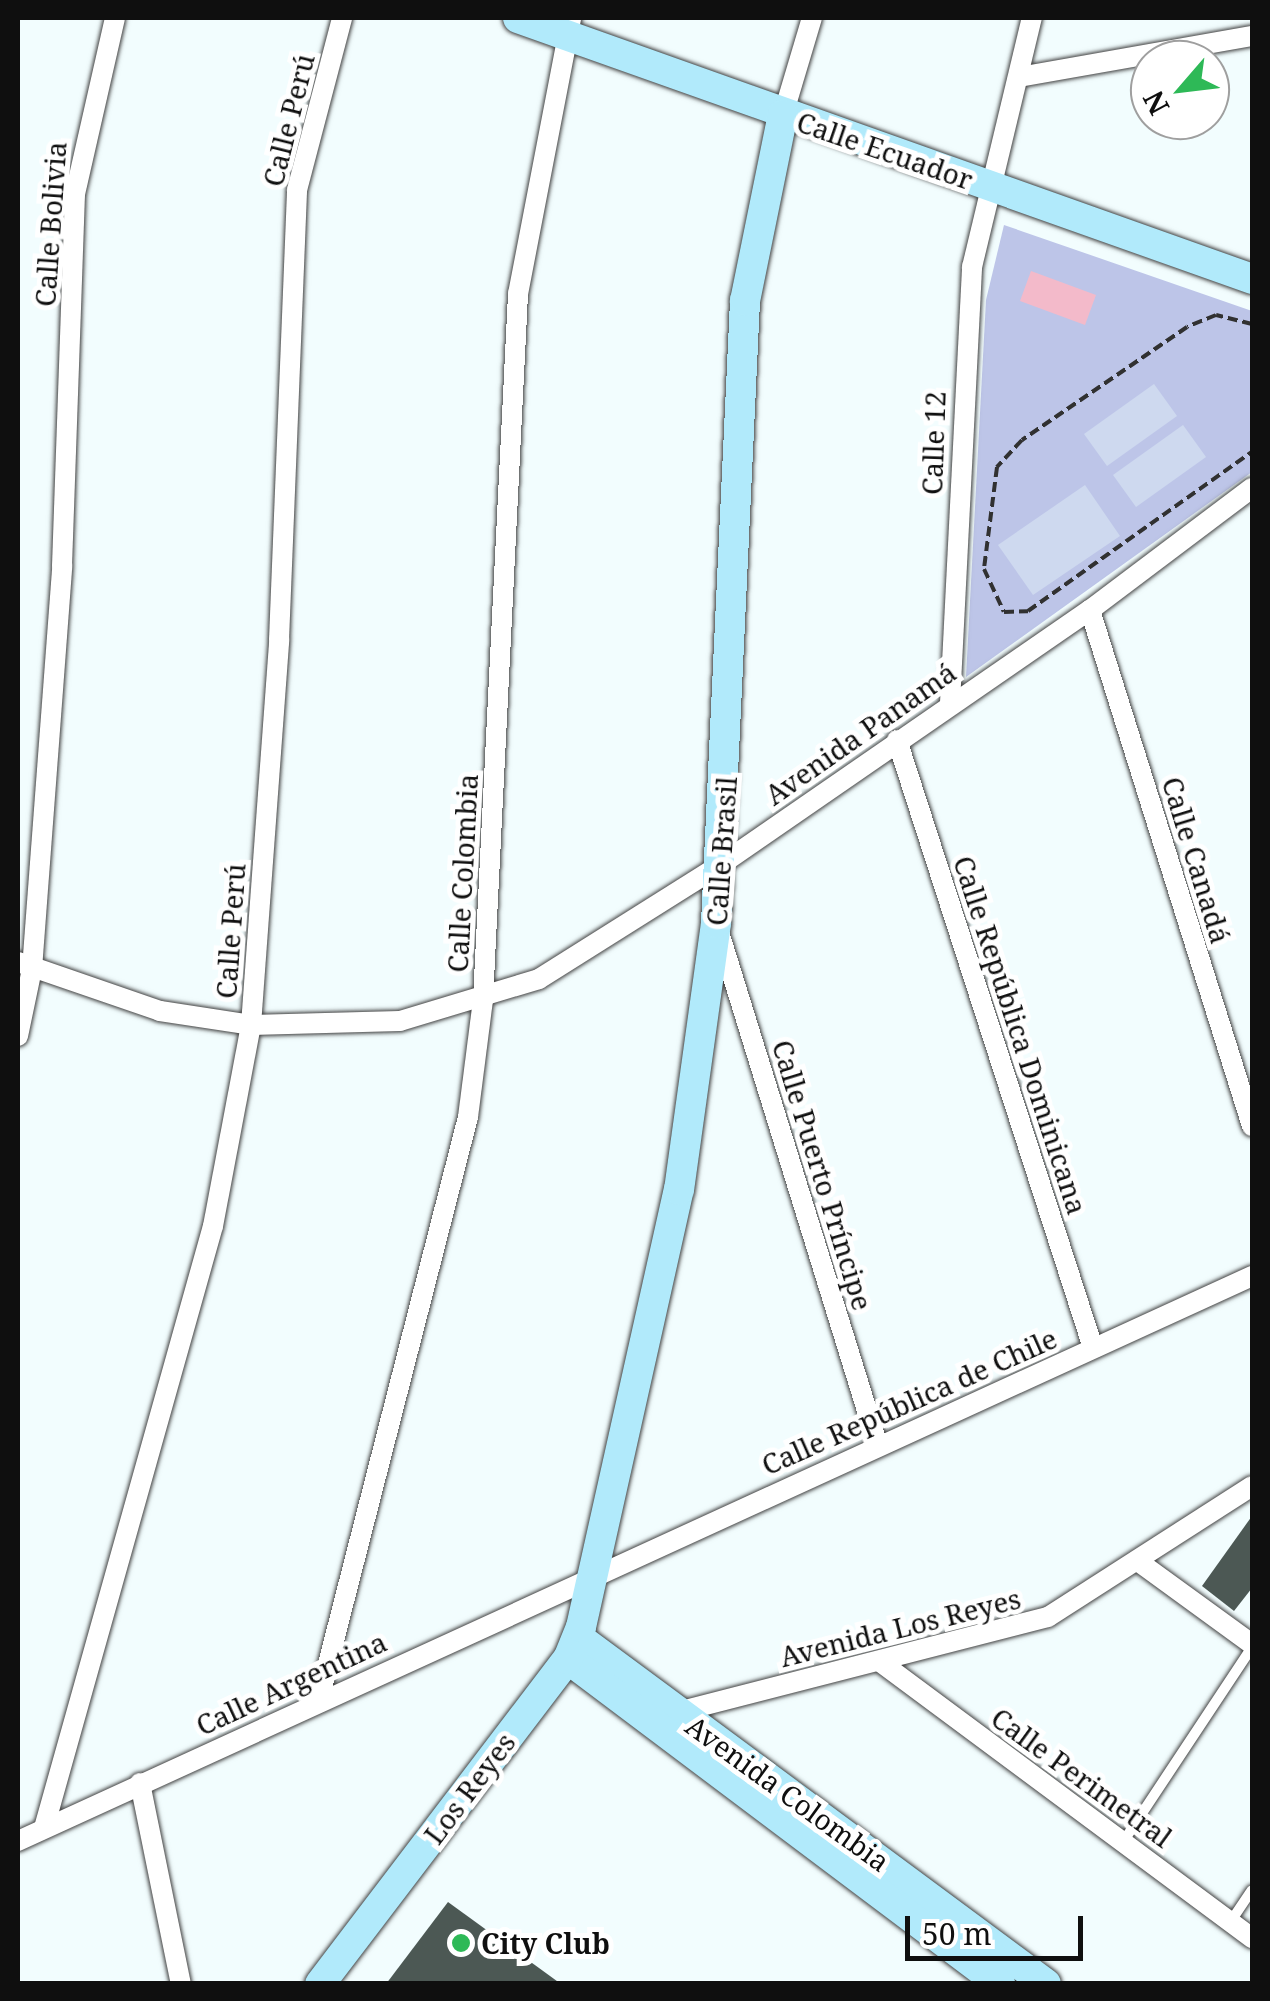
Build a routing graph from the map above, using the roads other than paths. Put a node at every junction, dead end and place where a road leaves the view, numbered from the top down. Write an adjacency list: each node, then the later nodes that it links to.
1 (115, 18): 18 (street, Calle Bolivia)
2 (342, 18): 20 (street, Calle Perú)
3 (518, 18): 6 (main road, Calle Ecuador)
4 (812, 18): 9 (street)
5 (1032, 18): 8 (street, Calle 12)
6 (569, 26): 9 (main road, Calle Ecuador); 19 (street, Calle Colombia)
7 (1252, 36): 8 (street)
8 (1018, 77): 10 (street, Calle 12)
9 (783, 114): 10 (main road, Calle Ecuador); 16 (main road, Calle Brasil)
10 (991, 188): 11 (main road, Calle Ecuador); 14 (street, Calle 12)
11 (1252, 279)
12 (1252, 488): 13 (street, Avenida Panamá)
13 (1090, 610): 14 (street, Avenida Panamá); 22 (street, Calle Canadá)
14 (950, 703): 15 (street, Avenida Panamá)
15 (897, 740): 16 (street, Avenida Panamá); 24 (street, Calle República Dominicana)
16 (724, 864): 17 (main road, Calle Brasil); 19 (street, Avenida Panamá)
17 (716, 923): 25 (street, Calle Puerto Príncipe); 28 (main road, Calle Brasil)
18 (25, 965): 20 (street, Avenida Panamá); 21 (street, Calle Bolivia)
19 (483, 1000): 20 (street, Avenida Panamá); 32 (street, Calle Colombia)
20 (251, 1025): 36 (street, Calle Perú)
21 (18, 1036)
22 (1252, 1126)
23 (1252, 1276): 24 (street, Calle República de Chile)
24 (1093, 1348): 25 (street, Calle República de Chile)
25 (878, 1444): 28 (street, Calle República de Chile)
26 (1252, 1486): 27 (street, Avenida Los Reyes)
27 (1139, 1562): 29 (street); 31 (street, Avenida Los Reyes)
28 (588, 1580): 30 (main road, Los Reyes); 32 (street, Calle Argentina)
29 (1252, 1646): 38 (lane)
30 (573, 1648): 33 (main road, Avenida Colombia); 34 (main road, Avenida Colombia); 43 (main road, Los Reyes)
31 (878, 1661): 33 (street, Avenida Los Reyes); 38 (street, Calle Perimetral)
32 (319, 1699): 35 (street, Calle Argentina)
33 (677, 1712): 34 (street, Avenida Los Reyes); 45 (main road, Avenida Colombia)
34 (646, 1721): 44 (main road, Avenida Colombia)
35 (140, 1783): 36 (street, Calle Argentina); 42 (street)
36 (44, 1828): 37 (street, Calle Argentina)
37 (18, 1840)
38 (1123, 1842): 40 (street, Calle Perimetral)
39 (1252, 1890): 40 (lane)
40 (1231, 1921): 41 (street, Calle Perimetral)
41 (1252, 1938)
42 (180, 1984)
43 (320, 1984)
44 (1000, 1984)
45 (1046, 1984)

